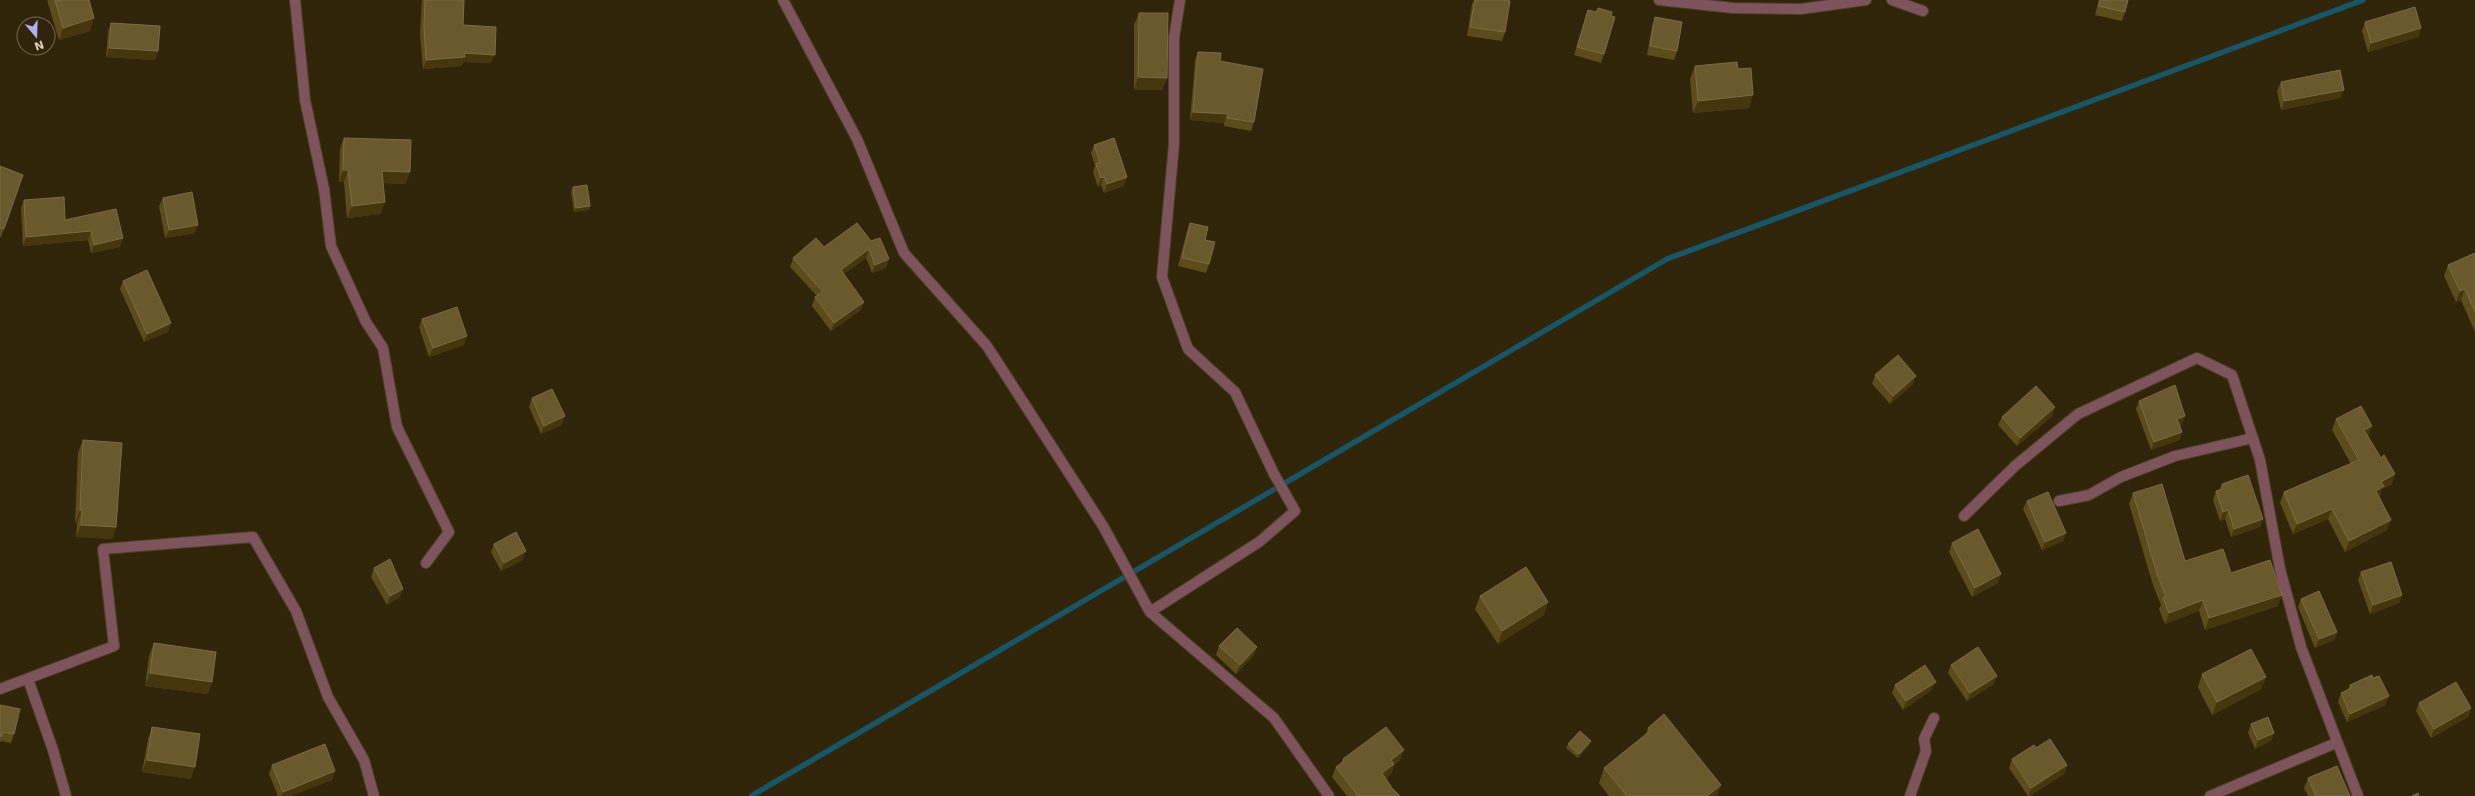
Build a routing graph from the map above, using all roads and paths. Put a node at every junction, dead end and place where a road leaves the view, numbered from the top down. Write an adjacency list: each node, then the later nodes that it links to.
1 (295, 0): 12 (street)
2 (783, 0): 13 (street)
3 (1180, 0): 13 (street)
4 (1659, 0): 7 (street)
5 (1866, 0): 7 (street)
6 (1892, 0): 8 (street)
7 (1672, 1)
8 (1923, 11)
9 (2253, 438): 10 (street); 11 (street); 17 (street)
10 (2059, 502)
11 (1964, 516)
12 (426, 563)
13 (1150, 612): 20 (street)
14 (28, 679): 15 (street); 18 (street); 19 (street)
15 (0, 689)
16 (1934, 718): 21 (street)
17 (2336, 743): 22 (street); 23 (street)
18 (66, 796)
19 (374, 796)
20 (1330, 796)
21 (1910, 796)
22 (2210, 796)
23 (2358, 796)

